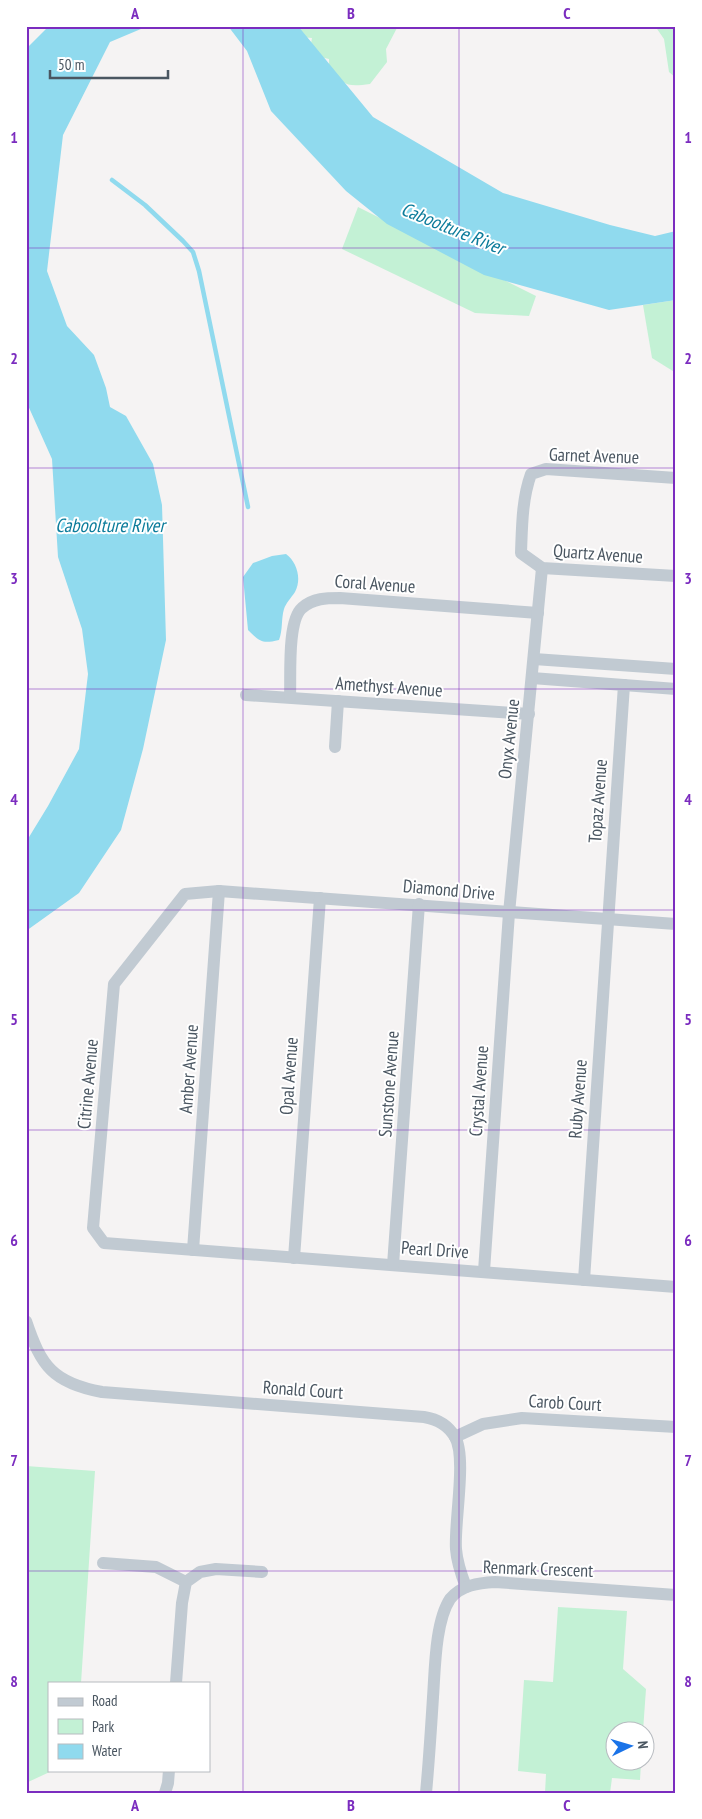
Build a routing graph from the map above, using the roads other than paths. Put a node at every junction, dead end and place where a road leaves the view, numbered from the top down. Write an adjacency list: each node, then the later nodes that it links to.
1 (676, 478): 2 (street, Garnet Avenue)
2 (522, 553): 3 (street, Quartz Avenue)
3 (542, 568): 4 (street, Quartz Avenue); 5 (street, Onyx Avenue)
4 (676, 576)
5 (538, 613): 6 (street, Onyx Avenue); 12 (street, Coral Avenue)
6 (534, 660): 7 (street); 8 (street, Onyx Avenue)
7 (676, 669)
8 (532, 678): 9 (street); 14 (street, Onyx Avenue)
9 (624, 685): 10 (street); 20 (street, Topaz Avenue)
10 (676, 689)
11 (246, 695): 12 (street, Amethyst Avenue)
12 (290, 697): 13 (street, Amethyst Avenue)
13 (338, 701): 14 (street, Amethyst Avenue); 15 (street)
14 (529, 714): 19 (street, Onyx Avenue)
15 (335, 747)
16 (219, 891): 17 (street, Diamond Drive); 22 (street, Amber Avenue); 22 (street, Citrine Avenue)
17 (320, 898): 18 (street, Diamond Drive); 23 (street, Opal Avenue)
18 (419, 904): 19 (street, Diamond Drive); 24 (street, Sunstone Avenue)
19 (509, 913): 20 (street, Diamond Drive); 25 (street, Crystal Avenue)
20 (608, 920): 21 (street, Diamond Drive); 26 (street, Ruby Avenue)
21 (676, 924)
22 (193, 1250): 23 (street, Pearl Drive)
23 (294, 1258): 24 (street, Pearl Drive)
24 (393, 1265): 25 (street, Pearl Drive)
25 (484, 1271): 26 (street, Pearl Drive)
26 (584, 1280): 27 (street, Pearl Drive)
27 (676, 1286)
28 (26, 1321): 30 (street, Ronald Court)
29 (676, 1427): 30 (street, Carob Court)
30 (455, 1437): 34 (street)
31 (103, 1563): 33 (street)
32 (262, 1572): 33 (street)
33 (186, 1582): 36 (street)
34 (466, 1587): 35 (street, Renmark Crescent); 39 (street, Renmark Crescent)
35 (676, 1595)
36 (176, 1682)
37 (169, 1772): 38 (street)
38 (165, 1793)
39 (426, 1793)

